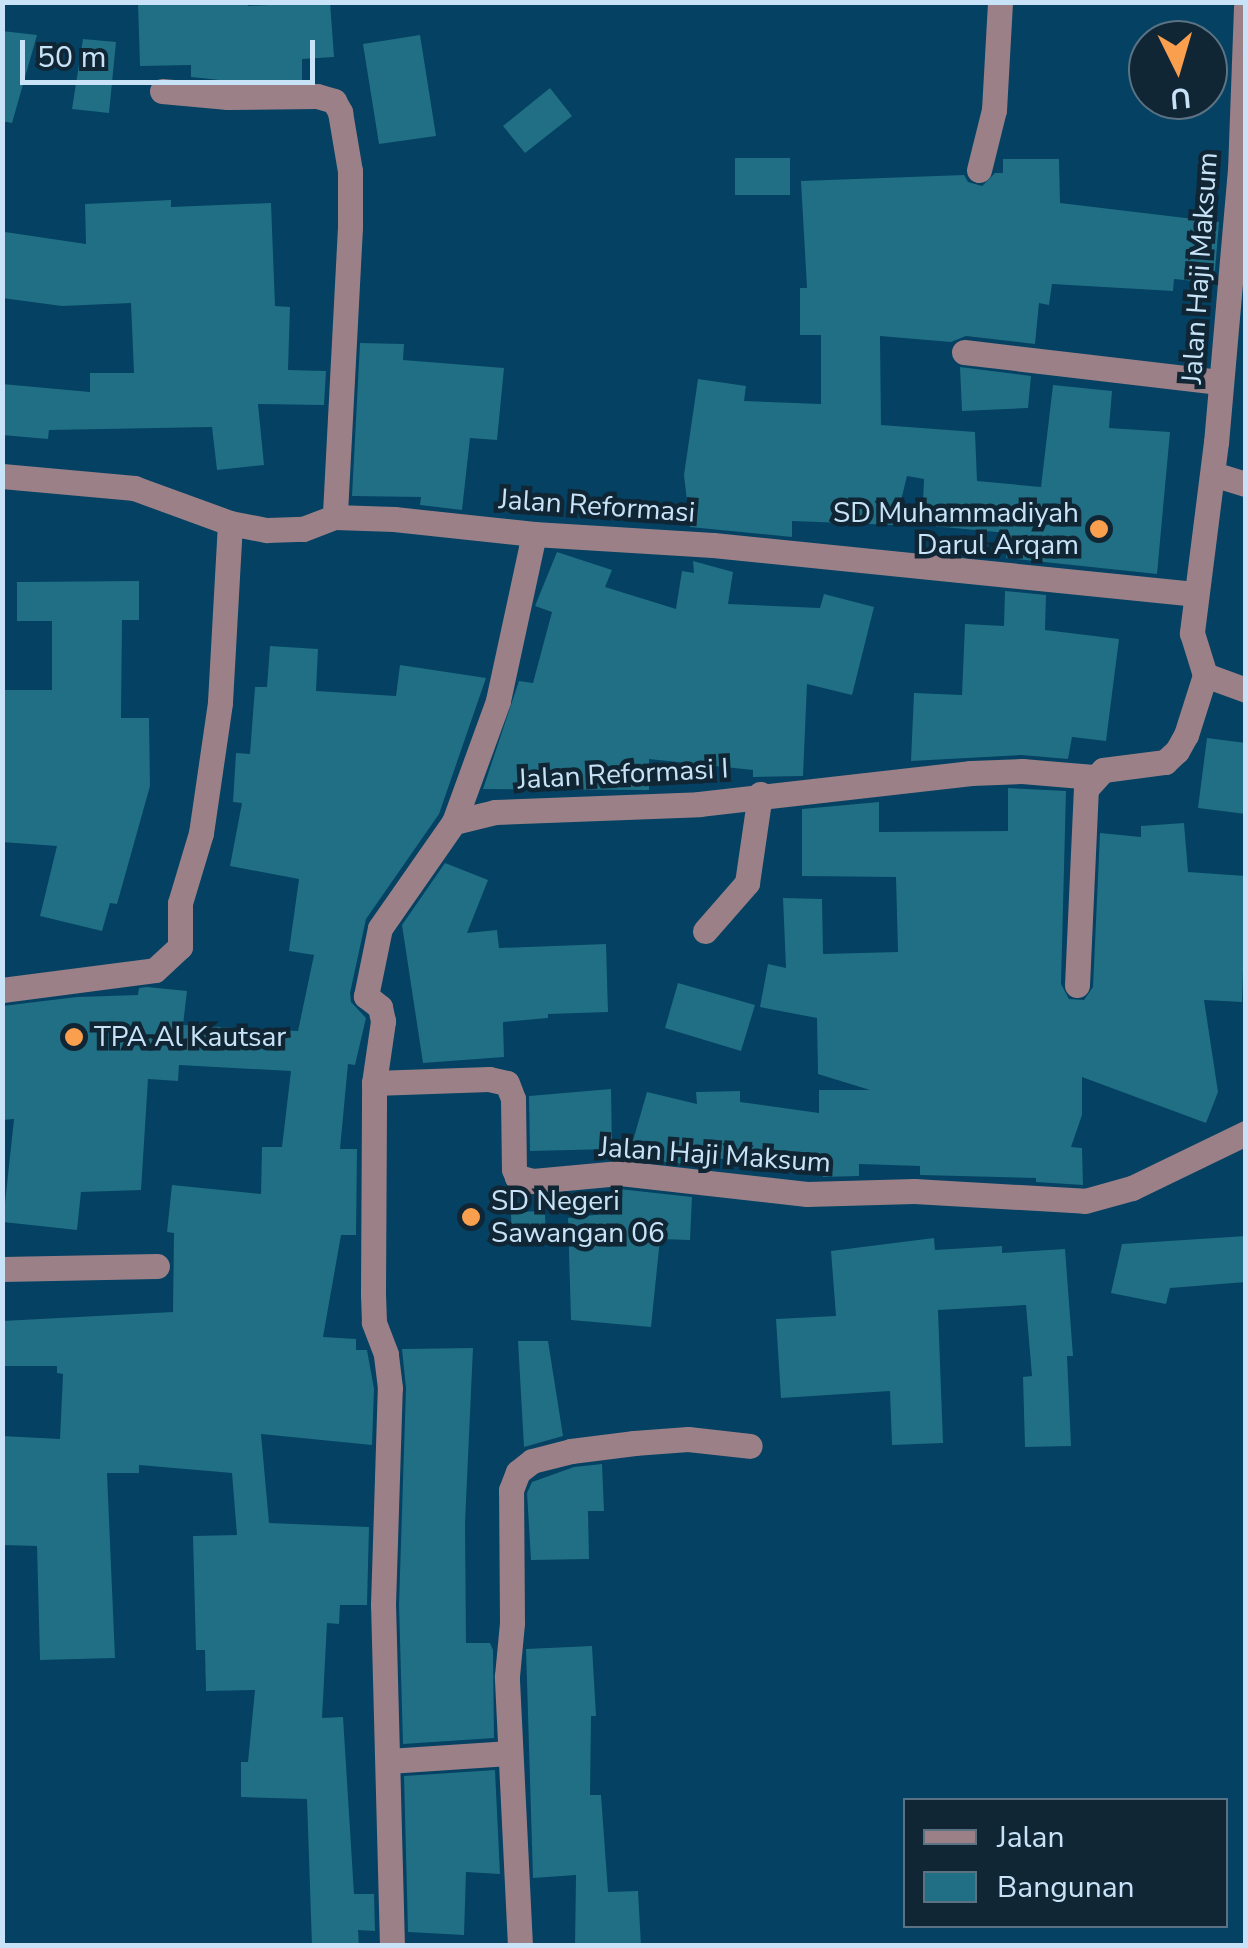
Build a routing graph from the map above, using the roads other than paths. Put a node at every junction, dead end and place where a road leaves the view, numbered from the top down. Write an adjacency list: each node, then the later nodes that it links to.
1 (1000, 2): 5 (street)
2 (1246, 7): 3 (street, Jalan Haji Maksum)
3 (1244, 66): 7 (street, Jalan Haji Maksum)
4 (162, 91): 11 (street)
5 (979, 170)
6 (964, 352): 7 (street)
7 (1219, 382): 8 (street, Jalan Haji Maksum)
8 (1213, 474): 10 (street); 14 (street, Jalan Haji Maksum)
9 (2, 476): 12 (street, Jalan Reformasi)
10 (1246, 484)
11 (334, 517): 12 (street, Jalan Reformasi); 13 (street, Jalan Reformasi)
12 (230, 523): 22 (street)
13 (534, 534): 14 (street, Jalan Reformasi); 19 (street, Jalan Reformasi I)
14 (1195, 594): 15 (street, Jalan Haji Maksum)
15 (1205, 675): 16 (street); 17 (street, Jalan Reformasi I)
16 (1246, 690)
17 (1094, 777): 18 (street, Jalan Reformasi I); 21 (street)
18 (760, 794): 19 (street, Jalan Reformasi I); 20 (street)
19 (454, 822): 23 (street)
20 (705, 931)
21 (1077, 985)
22 (2, 990)
23 (374, 1083): 24 (street, Jalan Haji Maksum); 29 (street)
24 (1246, 1133)
25 (156, 1266): 26 (street)
26 (2, 1269)
27 (750, 1446): 28 (street)
28 (510, 1753): 29 (street); 31 (street)
29 (388, 1761): 30 (street)
30 (392, 1946)
31 (520, 1946)

